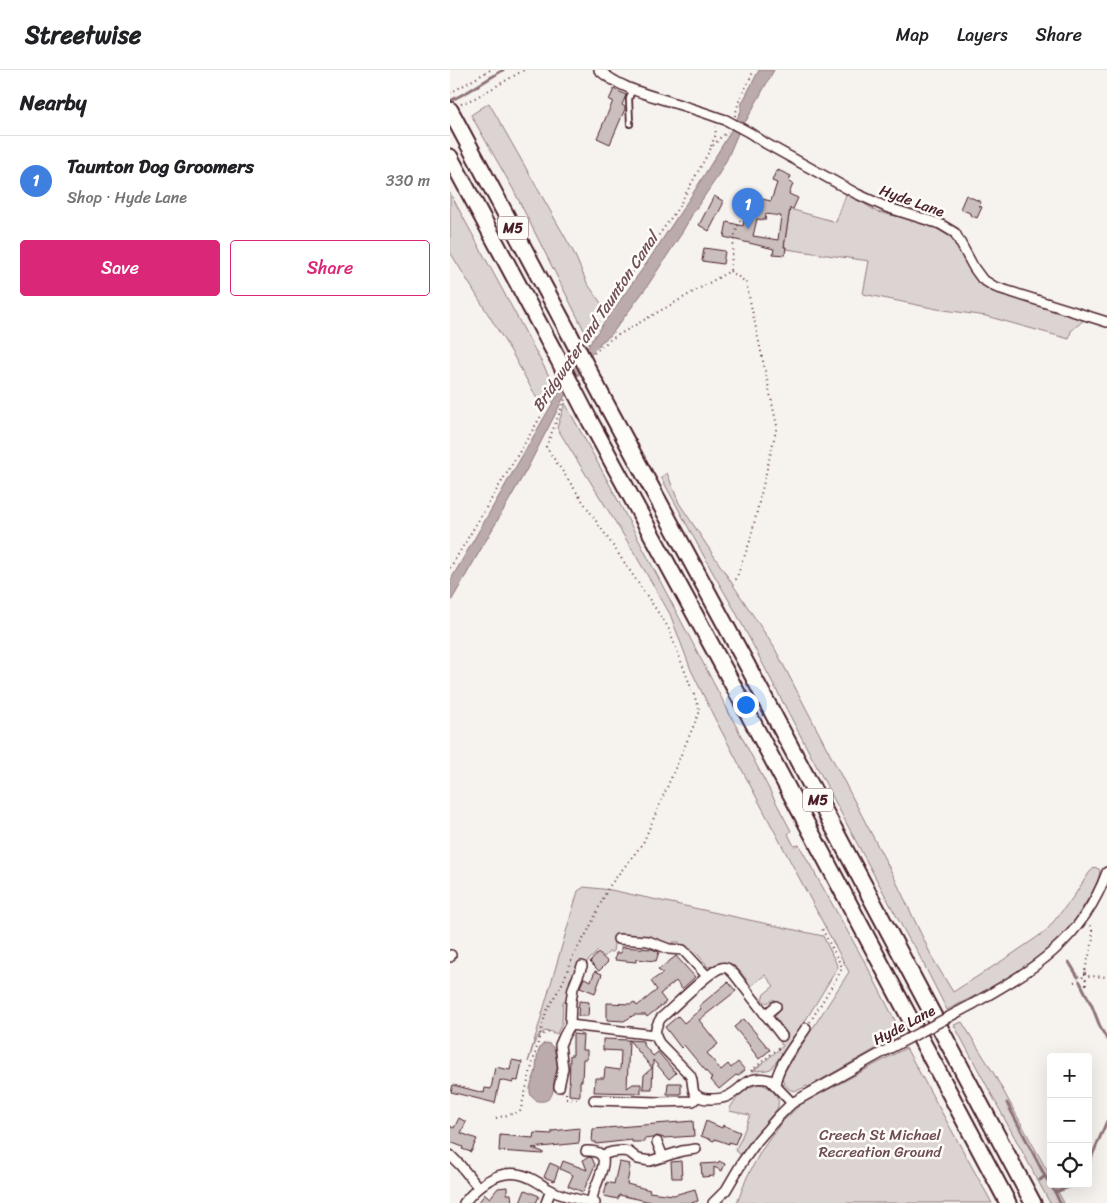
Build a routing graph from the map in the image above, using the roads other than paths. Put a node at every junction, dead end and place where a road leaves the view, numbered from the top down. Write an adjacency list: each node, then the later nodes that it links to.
1 (599, 70): 2 (street)
2 (632, 90): 4 (lane); 6 (street, Hyde Lane, bridge)
3 (455, 113): 35 (highway, M5, bridge)
4 (630, 124)
5 (450, 157): 34 (highway, M5, bridge)
6 (1107, 322)
7 (1107, 872): 21 (street, Hyde Lane, bridge)
8 (618, 939): 10 (street)
9 (582, 966): 13 (street)
10 (707, 976): 12 (street); 15 (street)
11 (776, 1006): 12 (street)
12 (765, 1015): 16 (street)
13 (570, 1025): 15 (street); 18 (street)
14 (806, 1028): 17 (street)
15 (655, 1035): 19 (street)
16 (782, 1036)
17 (775, 1085): 19 (street); 21 (street)
18 (562, 1088)
19 (698, 1096): 20 (street)
20 (594, 1100)
21 (792, 1103): 33 (street, Hyde Lane)
22 (657, 1142): 27 (street)
23 (696, 1149): 27 (street)
24 (586, 1151): 26 (street)
25 (450, 1155): 28 (street)
26 (602, 1155): 27 (street); 32 (street)
27 (663, 1157)
28 (478, 1187): 29 (street); 30 (street)
29 (551, 1190): 31 (street); 32 (street)
30 (464, 1203)
31 (546, 1203)
32 (593, 1203)
33 (713, 1203)
34 (1008, 1203)
35 (1033, 1203)

